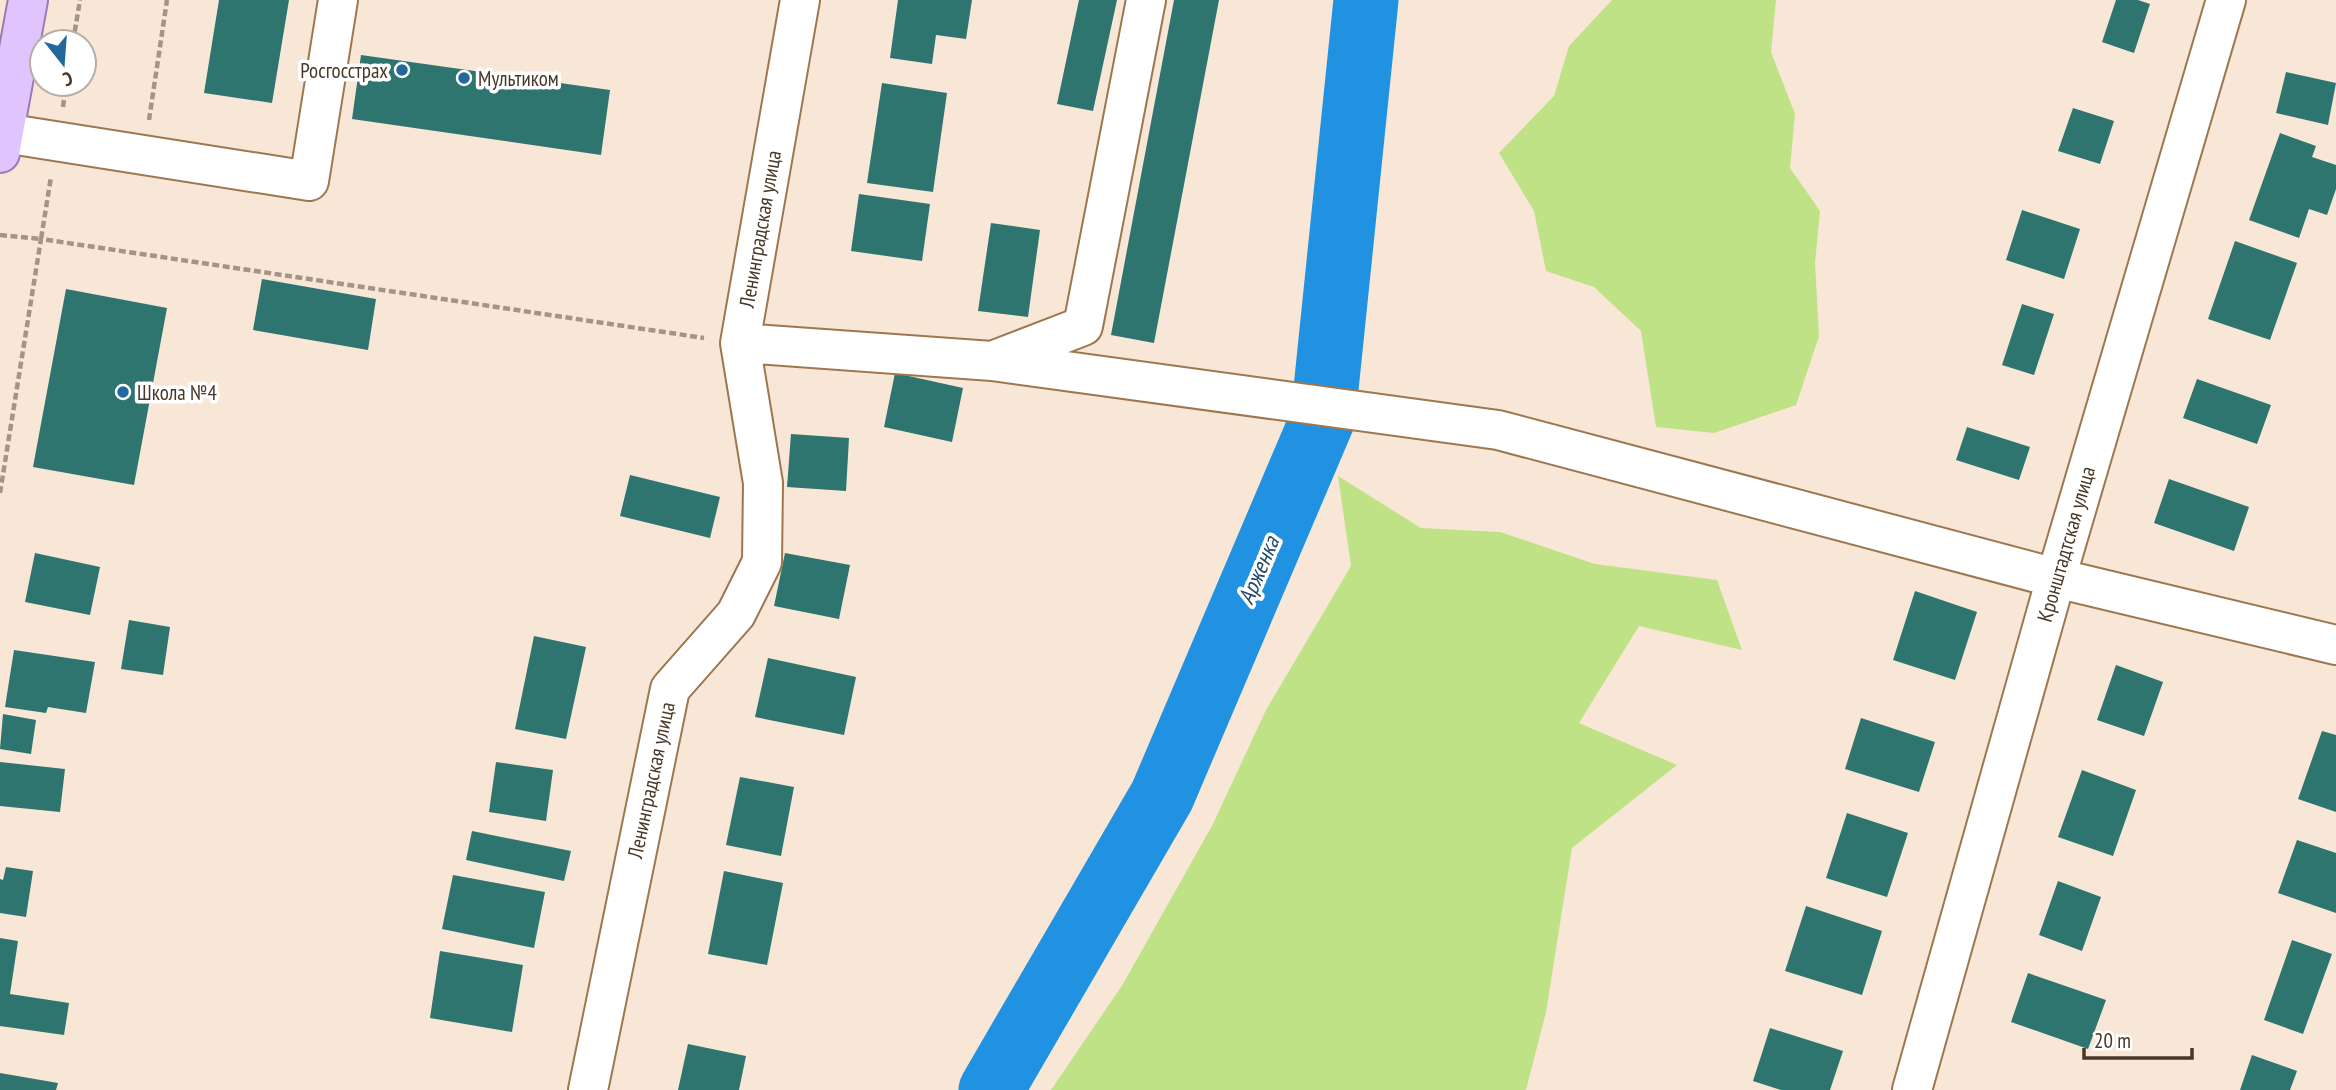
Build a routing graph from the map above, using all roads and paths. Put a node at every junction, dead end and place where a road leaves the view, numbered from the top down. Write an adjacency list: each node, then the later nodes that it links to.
1 (28, 0): 9 (main road)
2 (80, 0): 8 (path)
3 (167, 0): 10 (path)
4 (338, 0): 10 (street)
5 (800, 0): 11 (street, Ленинградская улица)
6 (1146, 0): 12 (street)
7 (2226, 0): 14 (street, Кронштадтская улица)
8 (75, 28)
9 (2, 143): 10 (street)
10 (144, 155)
11 (740, 343): 12 (street); 13 (path); 16 (street, Ленинградская улица)
12 (992, 361): 14 (street)
13 (0, 493)
14 (2056, 578): 15 (street); 17 (street, Кронштадтская улица)
15 (2336, 645)
16 (588, 1090)
17 (1912, 1090)

